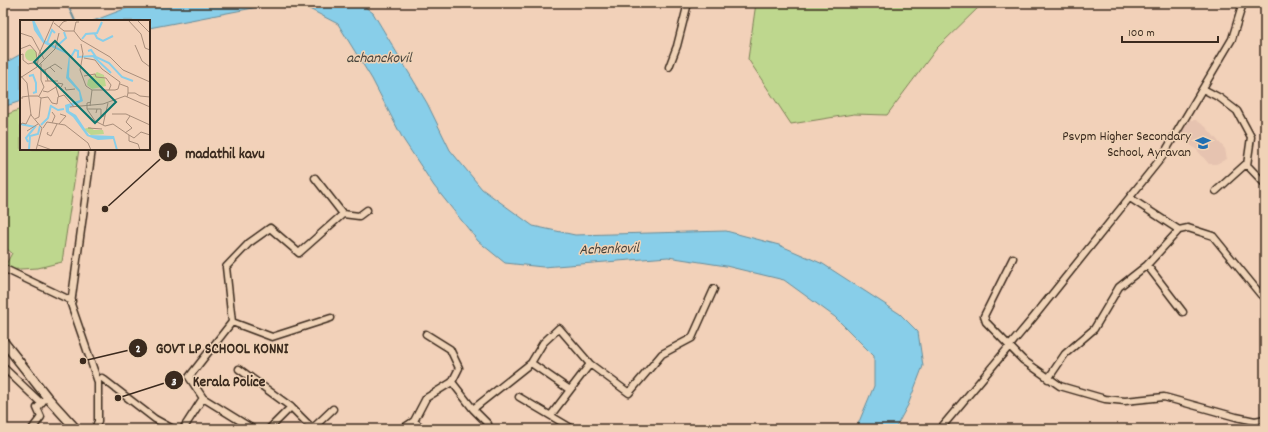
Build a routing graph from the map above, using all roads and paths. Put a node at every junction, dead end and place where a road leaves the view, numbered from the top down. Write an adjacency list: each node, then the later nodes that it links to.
1 (688, 3): 3 (street)
2 (1243, 3): 4 (street)
3 (669, 67)
4 (1203, 89): 6 (street); 10 (street)
5 (92, 150): 19 (street)
6 (1247, 162): 8 (street); 9 (street)
7 (316, 178): 12 (street)
8 (1265, 184)
9 (1216, 191)
10 (1130, 198): 13 (street); 25 (street)
11 (367, 210): 12 (street)
12 (343, 214): 22 (street)
13 (1179, 230): 15 (street); 18 (street)
14 (1013, 258): 25 (street)
15 (1147, 265): 20 (street); 31 (street)
16 (3, 268): 19 (street)
17 (714, 289): 27 (street)
18 (1265, 295)
19 (72, 301): 46 (street)
20 (1183, 312)
21 (331, 318): 22 (street)
22 (232, 322): 35 (street)
23 (426, 334): 32 (street)
24 (3, 341): 36 (main road)
25 (1010, 346): 31 (street); 55 (street)
26 (531, 363): 27 (street); 33 (street); 38 (street)
27 (590, 364): 33 (street)
28 (3, 367): 36 (street)
29 (239, 370): 37 (street)
30 (102, 378): 47 (street)
31 (1048, 379): 41 (street)
32 (452, 382): 38 (street); 42 (street)
33 (570, 390): 40 (street)
34 (519, 397): 40 (street)
35 (203, 398): 48 (street); 49 (street)
36 (44, 400): 44 (street); 45 (main road)
37 (291, 407): 43 (street); 50 (street)
38 (473, 409): 53 (street)
39 (333, 410): 43 (street)
40 (551, 415): 54 (street)
41 (1265, 419)
42 (414, 421): 51 (street); 52 (street)
43 (313, 428)
44 (32, 429)
45 (76, 429)
46 (96, 429)
47 (173, 429)
48 (183, 429)
49 (253, 429)
50 (269, 429)
51 (402, 429)
52 (423, 429)
53 (489, 429)
54 (572, 429)
55 (940, 429)

